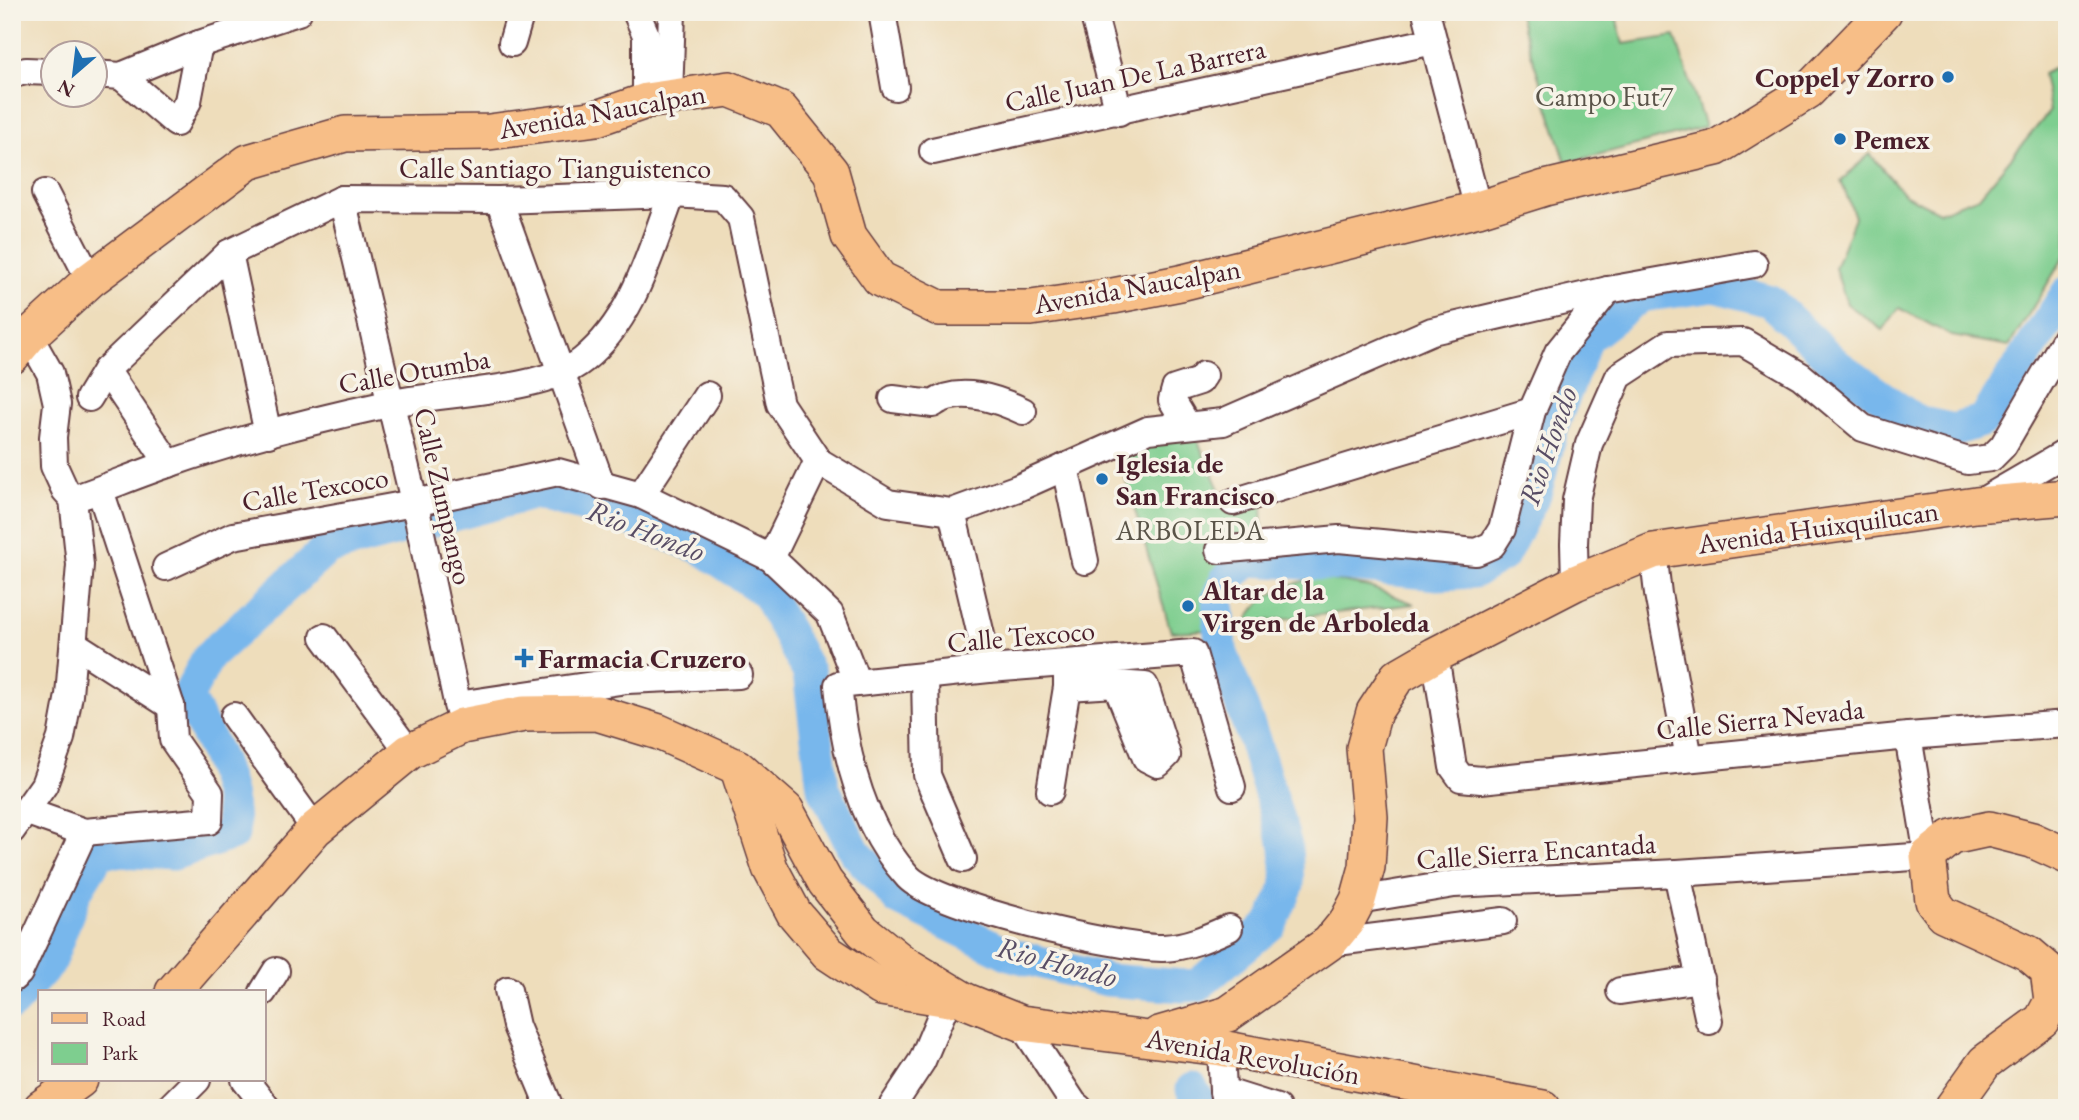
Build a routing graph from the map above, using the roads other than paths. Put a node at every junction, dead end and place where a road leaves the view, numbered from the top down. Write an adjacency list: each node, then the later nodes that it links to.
1 (298, 12): 11 (street)
2 (521, 12): 10 (street)
3 (636, 12): 17 (street)
4 (672, 12): 17 (street)
5 (882, 12): 16 (street)
6 (1093, 12): 18 (street)
7 (1426, 12): 9 (street)
8 (1884, 12): 24 (main road, Avenida Naucalpan)
9 (1433, 41): 18 (street, Calle Juan De La Barrera); 24 (street)
10 (512, 43)
11 (199, 44): 15 (street); 15 (street)
12 (38, 71): 13 (street)
13 (12, 74)
14 (108, 75): 15 (street)
15 (121, 76)
16 (895, 88)
17 (657, 98): 24 (main road, Avenida Naucalpan); 27 (main road, Avenida Naucalpan)
18 (1119, 112): 19 (street, Calle Juan De La Barrera)
19 (933, 151)
20 (45, 193): 27 (street)
21 (672, 194): 23 (street, Calle Santiago Tianguistenco); 32 (street, Calle Otumba); 43 (street, Calle Santiago Tianguistenco)
22 (342, 200): 23 (street, Calle Santiago Tianguistenco); 25 (street, Calle Santiago Tianguistenco); 37 (street, Calle Zumpango)
23 (499, 201): 32 (street)
24 (1478, 209)
25 (229, 253): 31 (street, Calle Santiago Tianguistenco); 41 (street)
26 (1754, 264): 28 (street, Calle Santiago Tianguistenco)
27 (90, 280): 30 (main road, Avenida Naucalpan)
28 (1608, 290): 39 (street); 40 (street, Calle Santiago Tianguistenco)
29 (2067, 336): 60 (street)
30 (20, 346): 50 (street)
31 (106, 370): 35 (street, Calle Santiago Tianguistenco); 44 (street)
32 (561, 372): 37 (street, Calle Otumba); 46 (street)
33 (1204, 375): 40 (street)
34 (707, 394): 48 (street)
35 (89, 398)
36 (892, 399): 38 (street)
37 (390, 403): 41 (street, Calle Otumba); 53 (street, Calle Zumpango)
38 (1023, 411)
39 (1532, 411): 51 (street); 55 (street)
40 (1187, 425): 45 (street, Calle Santiago Tianguistenco)
41 (268, 434): 44 (street, Calle Otumba)
42 (2067, 452): 52 (street)
43 (818, 461): 54 (street, Calle Santiago Tianguistenco); 57 (street)
44 (169, 464): 47 (street, Calle Otumba)
45 (1065, 467): 54 (street, Calle Santiago Tianguistenco); 58 (street)
46 (602, 486): 48 (street, Calle Texcoco); 53 (street, Calle Texcoco)
47 (100, 490): 50 (street, Calle Otumba); 70 (street)
48 (641, 495): 57 (street, Calle Texcoco)
49 (2067, 497): 52 (main road, Avenida Huixquilucan)
50 (73, 499): 62 (street)
51 (1233, 502)
52 (1976, 505): 56 (main road, Avenida Huixquilucan)
53 (416, 509): 59 (street, Calle Texcoco); 71 (street, Calle Zumpango)
54 (952, 512): 64 (street)
55 (1219, 550)
56 (1653, 551): 60 (main road, Avenida Huixquilucan); 76 (street)
57 (771, 558): 68 (street, Calle Texcoco)
58 (1086, 561)
59 (166, 567)
60 (1575, 583): 63 (main road, Avenida Huixquilucan)
61 (324, 638): 75 (street)
62 (74, 644): 70 (street); 79 (street)
63 (1435, 655): 76 (street, Calle Sierra Nevada); 88 (main road, Avenida Huixquilucan)
64 (989, 669): 66 (street, Calle Texcoco); 67 (street, Calle Texcoco)
65 (739, 675): 71 (street)
66 (1067, 676): 69 (street); 77 (street, Calle Texcoco); 78 (street)
67 (925, 677): 68 (street, Calle Texcoco); 86 (street)
68 (846, 684): 90 (street)
69 (1116, 684): 69 (street)
70 (171, 706): 81 (street)
71 (459, 715): 75 (main road, Avenida Revolución); 97 (main road, Avenida Revolución)
72 (234, 716): 80 (street)
73 (2067, 724): 74 (street, Calle Sierra Nevada)
74 (1908, 736): 76 (street, Calle Sierra Nevada); 84 (street)
75 (409, 752): 80 (main road, Avenida Revolución)
76 (1689, 758)
77 (1232, 787)
78 (1049, 791)
79 (19, 820): 81 (street)
80 (315, 829): 94 (main road, Avenida Revolución)
81 (84, 832): 92 (street)
82 (2067, 837): 83 (street)
83 (2032, 840): 84 (main road); 85 (main road)
84 (1928, 856): 87 (street, Calle Sierra Encantada); 115 (main road)
85 (2067, 856)
86 (963, 859)
87 (1677, 873): 88 (street, Calle Sierra Encantada); 93 (street, Calle Sierra Encantada)
88 (1357, 900): 91 (main road, Avenida Huixquilucan)
89 (1503, 921): 91 (street)
90 (1229, 928)
91 (1329, 943): 98 (main road, Avenida Huixquilucan)
92 (12, 979)
93 (1701, 979): 96 (street); 99 (street, Calle Sierra Encantada)
94 (175, 990)
95 (508, 990): 110 (street)
96 (1620, 991)
97 (957, 1000): 100 (main road, Avenida Revolución); 111 (street)
98 (1228, 1014): 101 (main road, Avenida Huixquilucan); 102 (main road)
99 (1709, 1021)
100 (1021, 1023): 101 (main road, Avenida Revolución); 112 (street)
101 (1148, 1037): 102 (main road, Avenida Revolución)
102 (1221, 1048): 106 (street); 114 (main road, Avenida Revolución)
103 (77, 1082): 107 (main road)
104 (195, 1082): 108 (street)
105 (247, 1082): 109 (street)
106 (1224, 1099): 113 (street)
107 (41, 1108)
108 (169, 1108)
109 (267, 1108)
110 (550, 1108)
111 (891, 1108)
112 (1079, 1108)
113 (1277, 1108)
114 (1543, 1108)
115 (1952, 1108)

